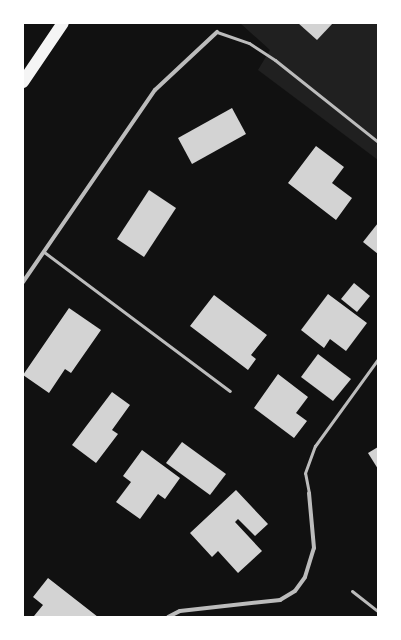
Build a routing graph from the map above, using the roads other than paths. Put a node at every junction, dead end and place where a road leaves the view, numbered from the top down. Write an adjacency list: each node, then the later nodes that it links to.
1 (63, 23): 3 (highway)
2 (217, 32): 4 (lane); 5 (street)
3 (23, 82)
4 (378, 142)
5 (44, 252): 6 (street); 8 (lane)
6 (23, 282)
7 (378, 359): 9 (lane)
8 (230, 390)
9 (309, 493): 12 (street)
10 (352, 592): 11 (lane)
11 (378, 611)
12 (168, 617)

